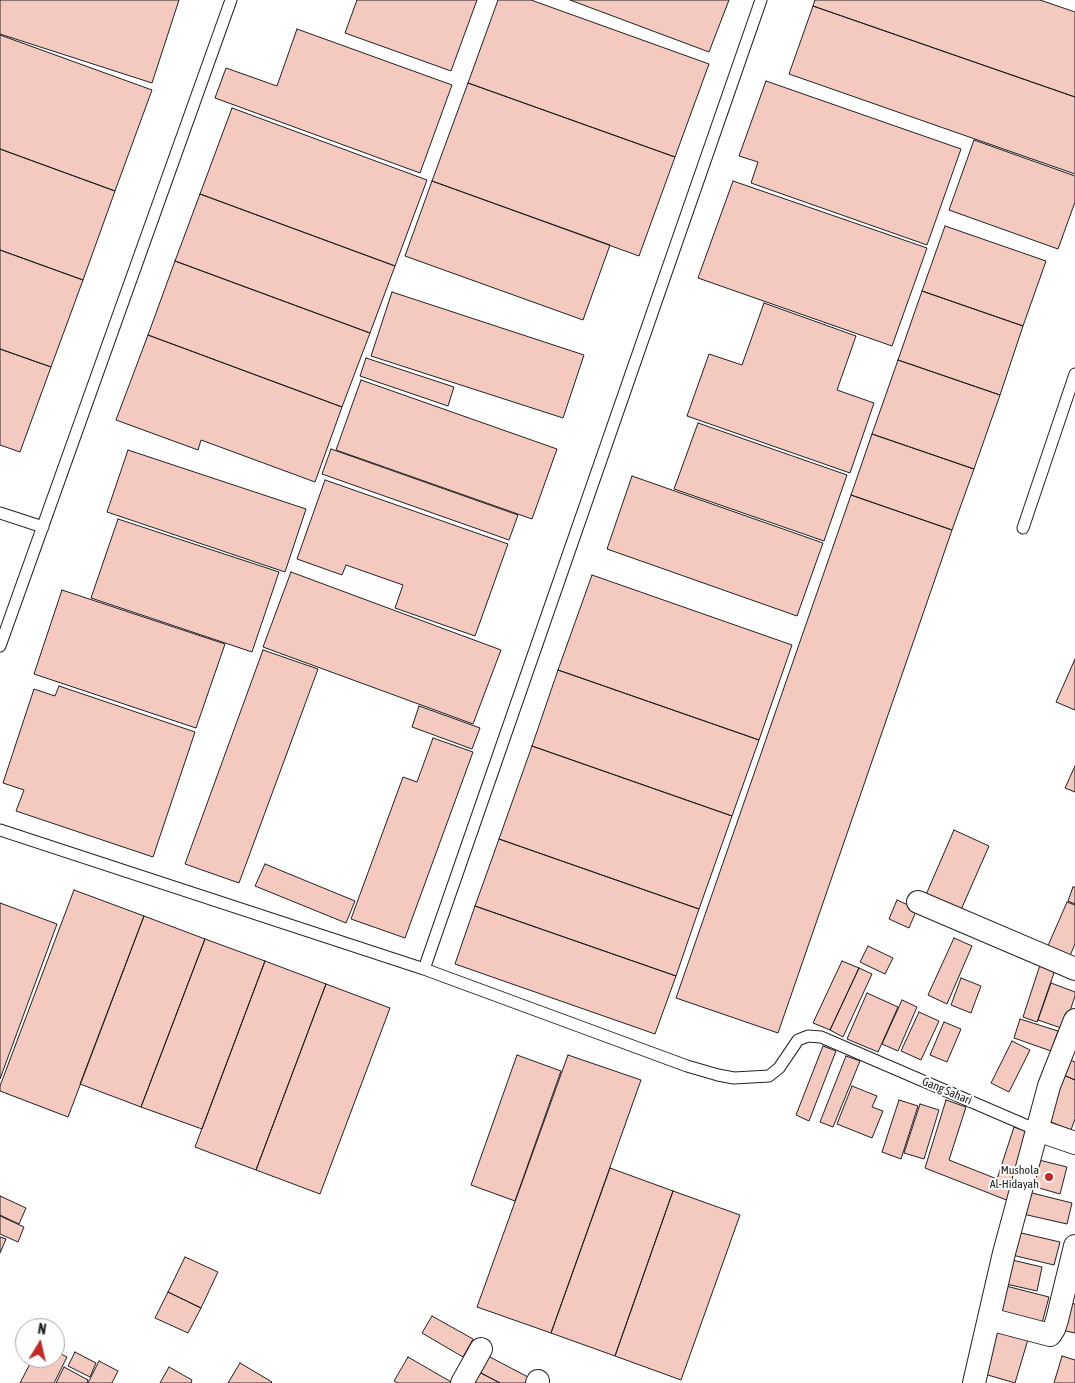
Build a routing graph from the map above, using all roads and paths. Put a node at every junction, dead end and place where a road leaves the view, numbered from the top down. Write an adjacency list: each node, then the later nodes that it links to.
1 (231, 0): 5 (lane)
2 (761, 0): 10 (lane)
3 (1075, 374): 6 (lane)
4 (0, 514): 5 (lane)
5 (43, 527): 7 (lane)
6 (1023, 528)
7 (0, 646)
8 (0, 830): 10 (lane)
9 (918, 902): 11 (street)
10 (424, 969): 13 (lane, Gang Sahari)
11 (1075, 969)
12 (1075, 1020): 13 (street)
13 (1037, 1130): 14 (street, Gang Sahari); 16 (street)
14 (1075, 1143)
15 (1075, 1246): 16 (street)
16 (989, 1319): 19 (street)
17 (481, 1350): 18 (street)
18 (462, 1383)
19 (974, 1383)

